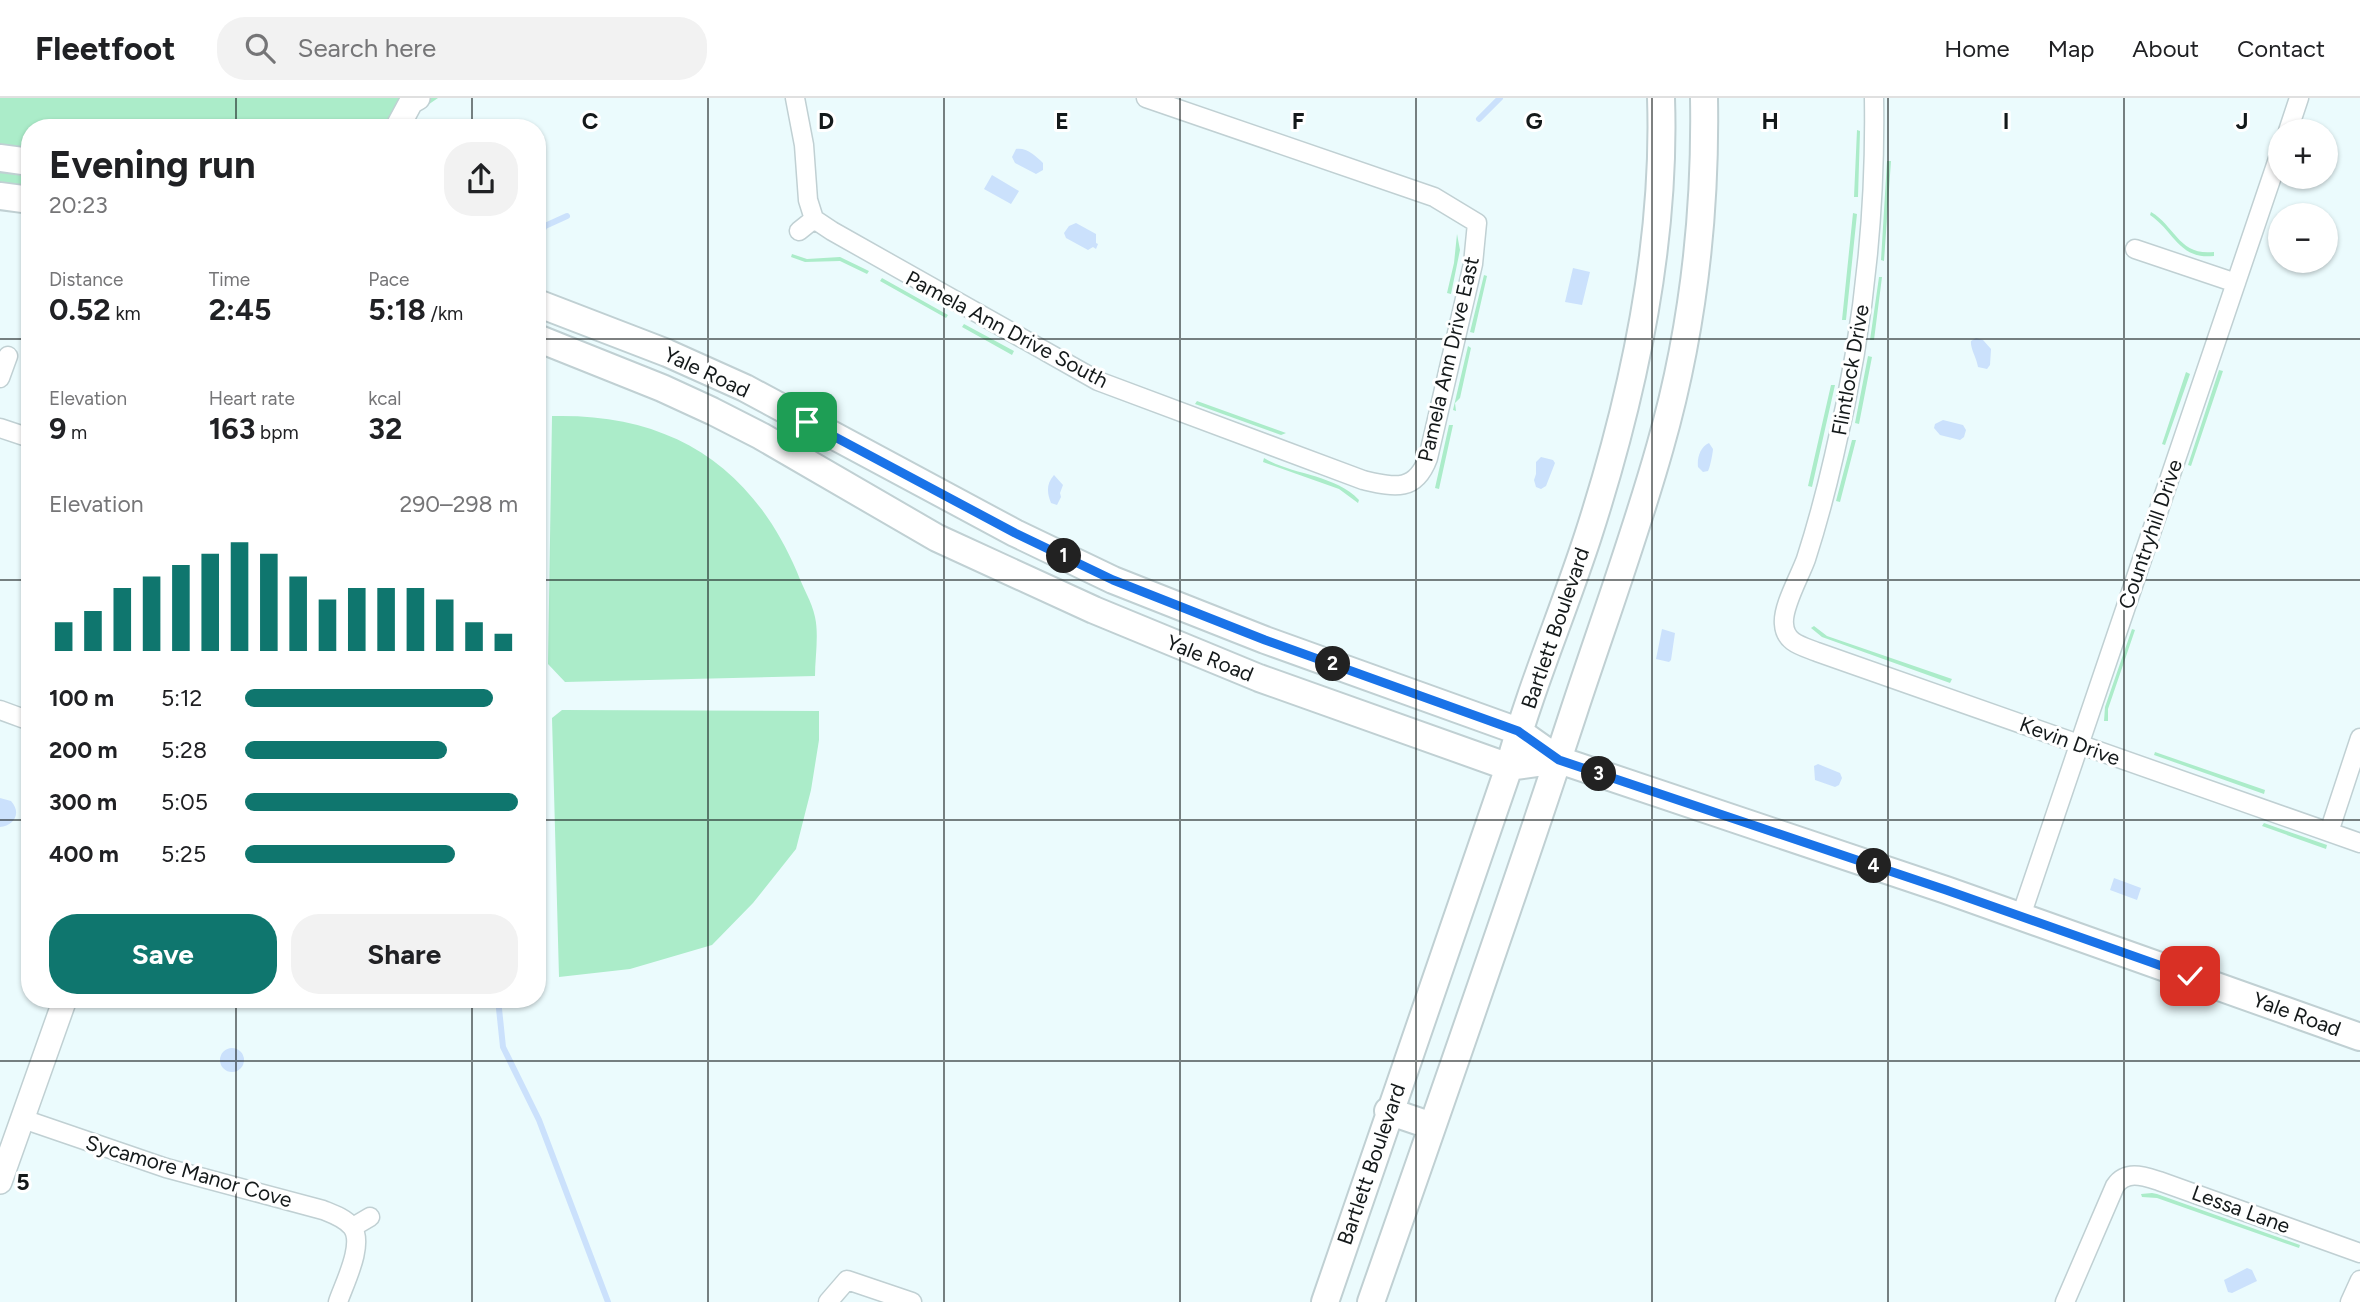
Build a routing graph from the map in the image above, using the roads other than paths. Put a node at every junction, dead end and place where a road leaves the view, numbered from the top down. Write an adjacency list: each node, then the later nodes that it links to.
1 (418, 98): 8 (street)
2 (795, 98): 15 (street)
3 (1146, 98): 27 (street, Pamela Ann Drive East)
4 (1661, 98): 18 (main road, Bartlett Boulevard)
5 (1704, 98): 19 (main road, Bartlett Boulevard)
6 (1874, 98): 28 (street, Flintlock Drive)
7 (2299, 98): 9 (street)
8 (402, 119)
9 (2291, 119)
10 (0, 158): 11 (main road)
11 (21, 161)
12 (2268, 188): 20 (street, Countryhill Drive)
13 (0, 196): 14 (main road)
14 (21, 199)
15 (814, 219): 16 (street); 27 (street, Pamela Ann Drive South)
16 (799, 231)
17 (2135, 249): 20 (street)
18 (1650, 273): 19 (main road); 31 (main road, Bartlett Boulevard)
19 (1694, 279): 34 (main road, Bartlett Boulevard)
20 (2236, 283): 33 (street, Countryhill Drive)
21 (546, 306): 31 (main road, Yale Road)
22 (546, 342): 35 (main road, Yale Road)
23 (8, 356): 24 (street)
24 (0, 378)
25 (0, 428): 26 (street)
26 (21, 435)
27 (1403, 486)
28 (1785, 633): 33 (street, Kevin Drive)
29 (0, 710): 30 (street)
30 (21, 717)
31 (1518, 731): 34 (main road, Yale Road); 35 (main road, Bartlett Boulevard)
32 (2360, 738): 36 (street)
33 (2078, 744): 36 (street, Kevin Drive); 38 (street, Countryhill Drive)
34 (1559, 760): 35 (main road, Yale Road); 38 (main road, Yale Road); 43 (main road, Bartlett Boulevard)
35 (1509, 767): 41 (main road, Bartlett Boulevard)
36 (2329, 832): 37 (street, Kevin Drive)
37 (2360, 842)
38 (2021, 916): 40 (main road, Yale Road)
39 (62, 1008): 42 (street)
40 (2360, 1037)
41 (1388, 1111): 43 (main road); 52 (main road, Bartlett Boulevard)
42 (23, 1119): 44 (street); 46 (street, Sycamore Manor Cove)
43 (1433, 1126): 53 (main road, Bartlett Boulevard)
44 (0, 1182)
45 (370, 1217): 46 (street)
46 (352, 1227): 49 (street)
47 (2360, 1253): 54 (street, Lessa Lane)
48 (2360, 1280): 55 (street)
49 (338, 1302)
50 (828, 1302): 51 (street)
51 (912, 1302)
52 (1325, 1302)
53 (1371, 1302)
54 (2065, 1302)
55 (2350, 1302)

